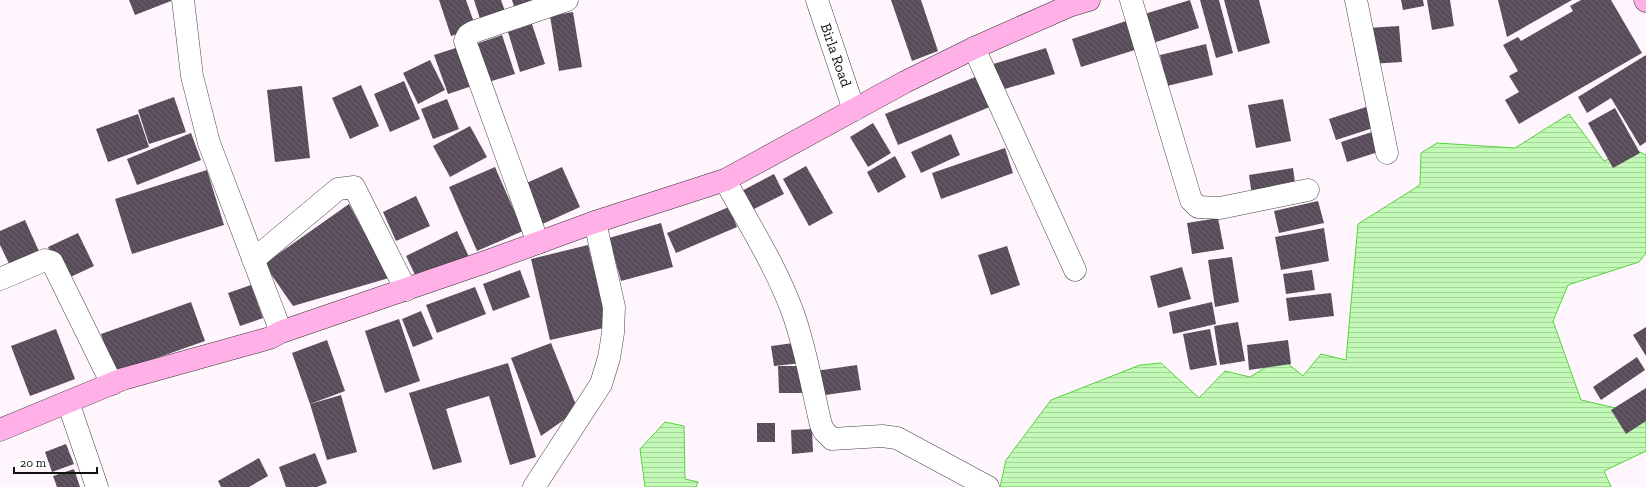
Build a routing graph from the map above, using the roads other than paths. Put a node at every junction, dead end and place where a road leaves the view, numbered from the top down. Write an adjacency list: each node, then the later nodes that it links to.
1 (184, 0): 14 (street)
2 (567, 0): 13 (street)
3 (817, 0): 8 (street, Birla Road)
4 (1089, 0): 7 (main road)
5 (1131, 0): 11 (street)
6 (1356, 0): 9 (street)
7 (974, 48): 8 (main road); 15 (street)
8 (854, 110): 10 (main road)
9 (1387, 153)
10 (725, 180): 12 (main road); 24 (street)
11 (1308, 190)
12 (595, 222): 13 (main road); 23 (street)
13 (538, 243): 17 (main road)
14 (253, 260): 17 (street); 18 (street)
15 (1075, 270)
16 (0, 279): 19 (street)
17 (406, 290): 18 (main road)
18 (282, 332): 19 (main road)
19 (112, 384): 20 (main road)
20 (68, 402): 21 (main road); 22 (street)
21 (0, 430)
22 (98, 487)
23 (534, 487)
24 (988, 487)

